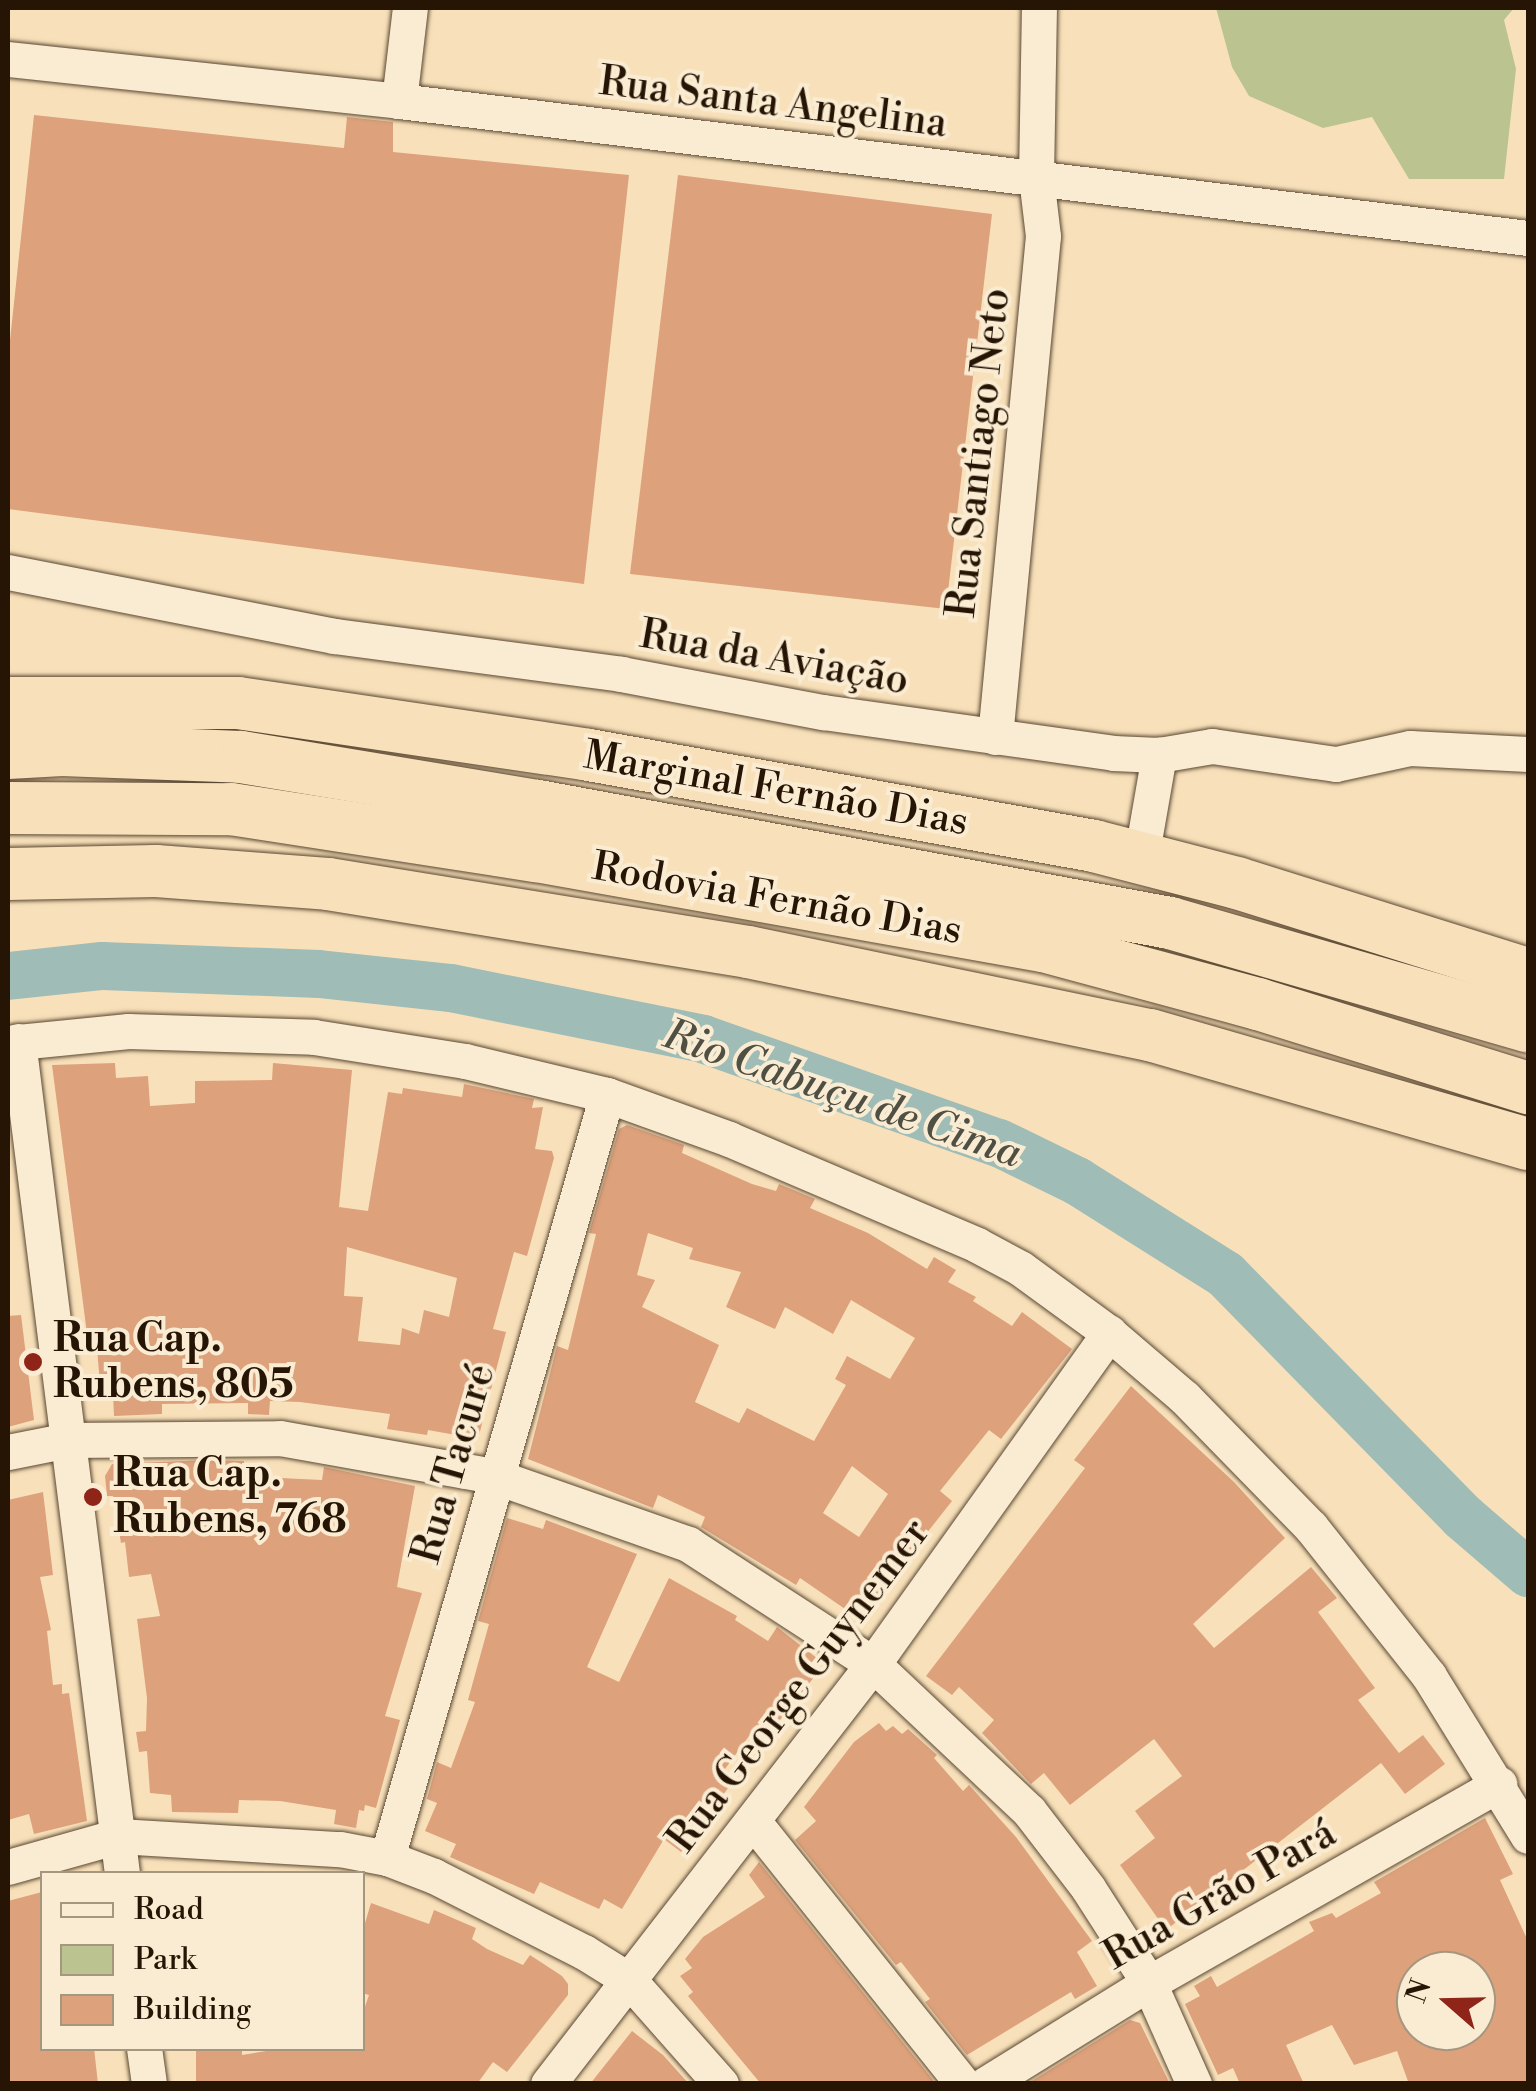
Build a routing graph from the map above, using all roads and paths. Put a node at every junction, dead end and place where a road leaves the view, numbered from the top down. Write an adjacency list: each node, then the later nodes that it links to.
1 (410, 8): 4 (street)
2 (1039, 8): 5 (street, Rua Santiago Neto)
3 (8, 59): 4 (street, Rua Santa Angelina)
4 (399, 101): 5 (street, Rua Santa Angelina)
5 (1036, 177): 6 (street, Rua Santa Angelina); 9 (street, Rua Santiago Neto)
6 (1528, 238)
7 (8, 572): 9 (street, Rua da Aviação)
8 (8, 703): 14 (highway, Marginal Fernão Dias)
9 (995, 737): 12 (street, Rua da Aviação)
10 (8, 753): 17 (highway, Rodovia Fernão Dias)
11 (1528, 754): 12 (street, Rua da Aviação)
12 (1159, 756): 14 (street)
13 (8, 808): 19 (highway, Rodovia Fernão Dias)
14 (1141, 858): 16 (highway, Marginal Fernão Dias)
15 (8, 874): 21 (highway)
16 (1528, 974)
17 (1528, 1026)
18 (13, 1042): 20 (street); 23 (street)
19 (1528, 1088)
20 (607, 1095): 22 (street); 25 (street, Rua Tacuré)
21 (1528, 1144)
22 (1108, 1333): 26 (street, Rua George Guynemer); 27 (street)
23 (68, 1440): 24 (street); 25 (street); 29 (street)
24 (8, 1452)
25 (494, 1476): 26 (street); 31 (street, Rua Tacuré)
26 (873, 1664): 28 (street, Rua George Guynemer); 35 (street)
27 (1500, 1784): 30 (street); 35 (street, Rua Grão Pará)
28 (753, 1821): 34 (street, Rua George Guynemer); 40 (street)
29 (118, 1836): 31 (street); 32 (street); 33 (street)
30 (1528, 1836)
31 (387, 1858): 34 (street)
32 (8, 1867)
33 (122, 1871)
34 (629, 1980): 38 (street, Rua George Guynemer); 39 (street)
35 (1149, 1983): 41 (street, Rua Grão Pará); 42 (street)
36 (144, 2051): 37 (street)
37 (149, 2084)
38 (548, 2084)
39 (721, 2084)
40 (963, 2084)
41 (986, 2084)
42 (1194, 2084)

